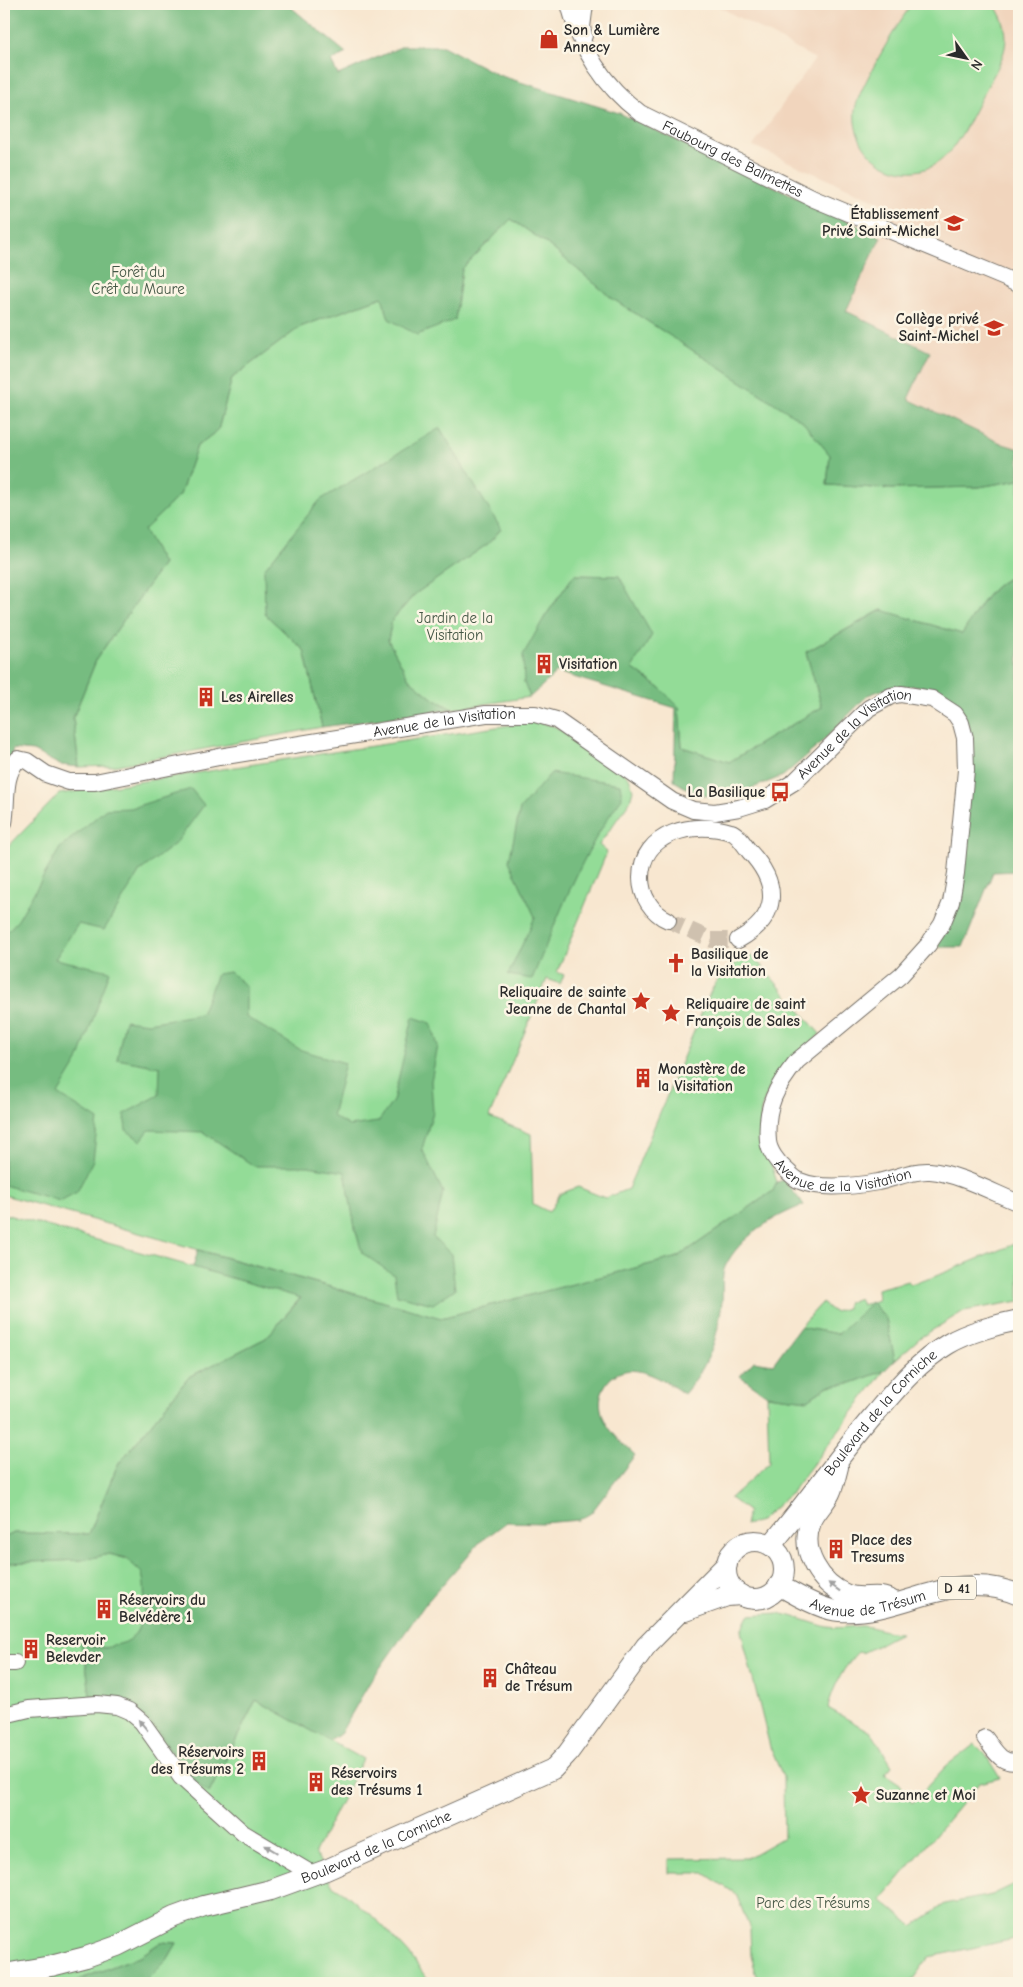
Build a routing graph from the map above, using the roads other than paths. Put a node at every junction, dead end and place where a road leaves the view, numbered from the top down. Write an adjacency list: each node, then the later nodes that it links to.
1 (569, 4): 3 (street, Faubourg des Balmettes)
2 (584, 4): 3 (street, Faubourg des Balmettes)
3 (585, 45): 4 (street, Faubourg des Balmettes)
4 (1019, 285)
5 (4, 823): 8 (street, Avenue de la Visitation)
6 (668, 920): 7 (street)
7 (738, 940)
8 (1019, 1203)
9 (1019, 1320): 10 (main road, Boulevard de la Corniche)
10 (844, 1451): 11 (main road, Boulevard de la Corniche); 16 (main road, one-way to 10)
11 (770, 1546): 12 (main road); 13 (main road)
12 (727, 1564): 14 (main road); 17 (main road, Boulevard de la Corniche)
13 (779, 1585): 14 (main road); 16 (main road, Avenue de Trésum / D 41)
14 (740, 1595): 17 (main road, Boulevard de la Corniche)
15 (1019, 1596): 16 (main road, Avenue de Trésum / D 41)
16 (896, 1603)
17 (680, 1612): 21 (main road, Boulevard de la Corniche)
18 (4, 1715): 21 (street, one-way to 18)
19 (986, 1738): 20 (street)
20 (1019, 1761)
21 (312, 1874): 22 (main road, Boulevard de la Corniche)
22 (4, 1974)

